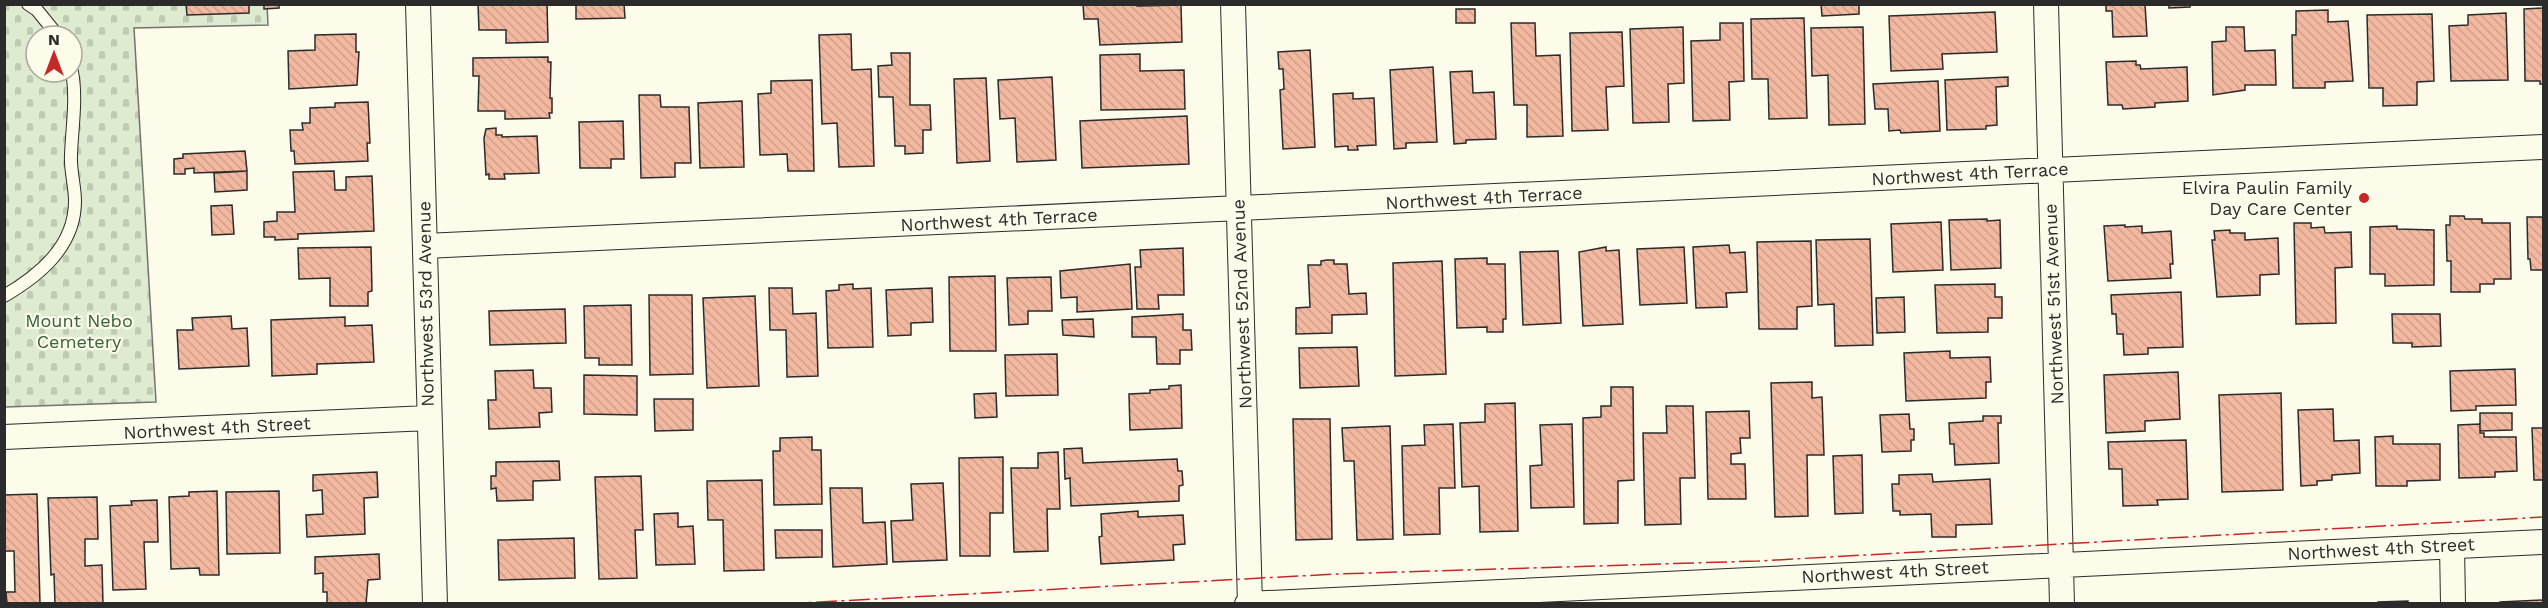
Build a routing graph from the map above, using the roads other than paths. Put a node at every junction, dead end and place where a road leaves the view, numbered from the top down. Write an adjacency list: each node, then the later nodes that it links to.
1 (28, 4): 5 (lane)
2 (418, 4): 10 (street, Northwest 53rd Avenue)
3 (1233, 4): 9 (street, Northwest 52nd Avenue)
4 (2046, 4): 8 (street, Northwest 51st Avenue)
5 (48, 24)
6 (72, 84): 11 (lane)
7 (2544, 147): 8 (street, Northwest 4th Terrace)
8 (2050, 170): 9 (street, Northwest 4th Terrace); 16 (street, Northwest 51st Avenue)
9 (1239, 209): 10 (street, Northwest 4th Terrace); 18 (street, Northwest 52nd Avenue)
10 (425, 246): 12 (street, Northwest 53rd Avenue)
11 (4, 296)
12 (429, 418): 13 (street, Northwest 4th Street); 17 (street, Northwest 53rd Avenue)
13 (4, 438)
14 (2544, 542): 15 (street, Northwest 4th Street)
15 (2452, 546): 16 (street, Northwest 4th Street); 20 (street)
16 (2061, 564): 18 (street, Northwest 4th Street); 19 (street, Northwest 51st Avenue)
17 (435, 603)
18 (1249, 603)
19 (2062, 603)
20 (2453, 603)

